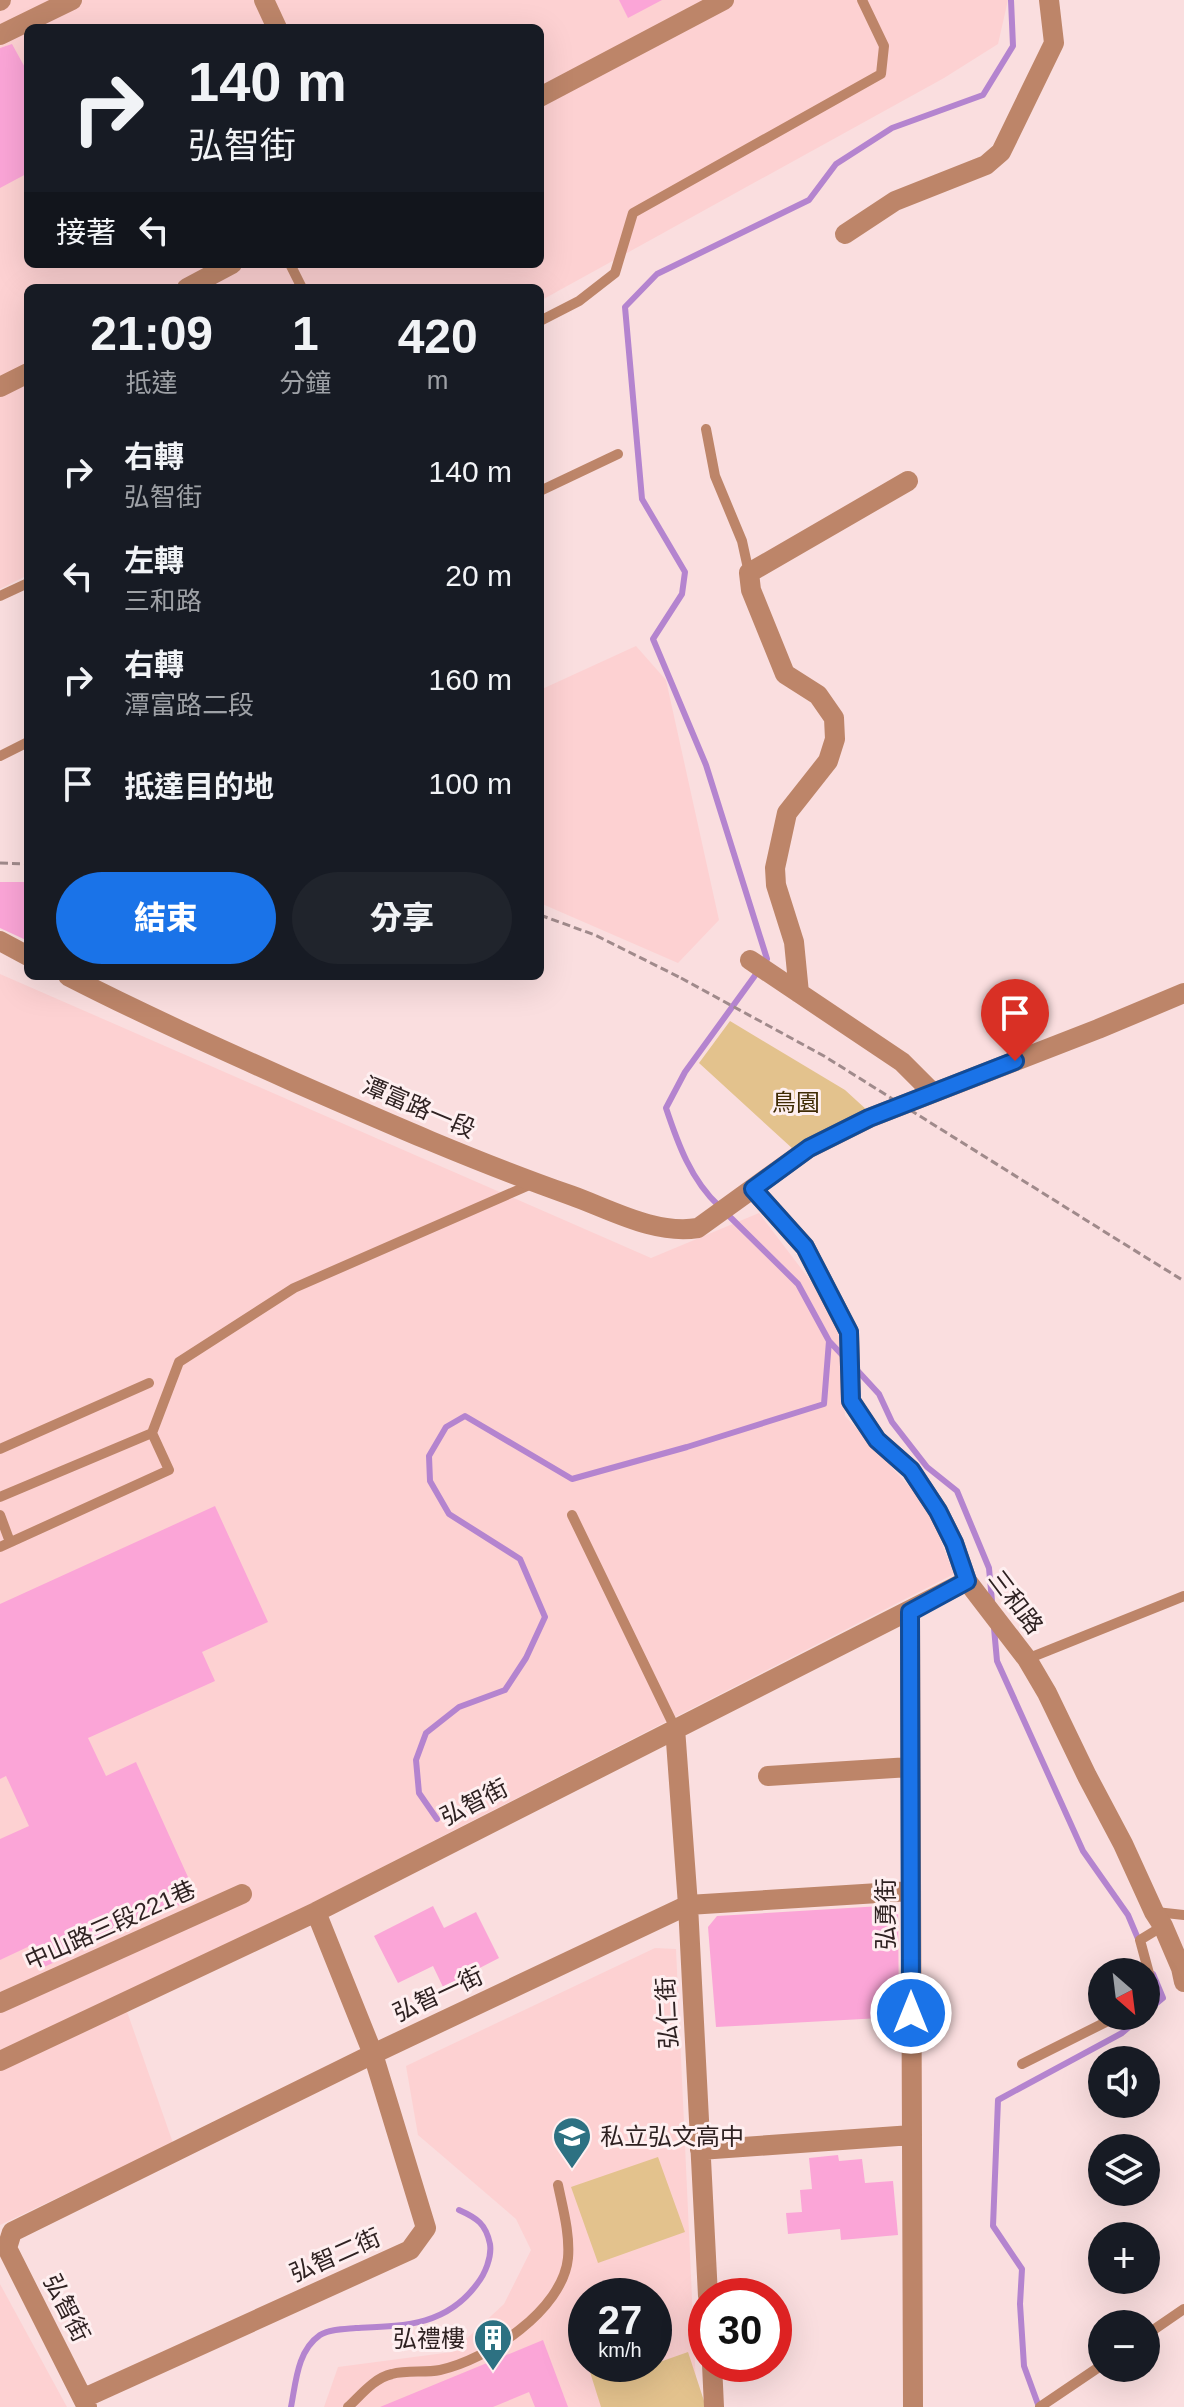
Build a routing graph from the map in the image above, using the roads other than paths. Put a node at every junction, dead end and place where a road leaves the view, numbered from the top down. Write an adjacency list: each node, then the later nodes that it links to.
1 (72, 0): 7 (street)
2 (264, 0): 6 (street)
3 (724, 0): 8 (street)
4 (862, 0): 12 (lane)
5 (1049, 0): 9 (street)
6 (275, 24)
7 (0, 35)
8 (544, 95)
9 (845, 234)
10 (224, 268): 11 (street)
11 (194, 284)
12 (544, 319)
13 (24, 375): 14 (street)
14 (0, 387)
15 (706, 429): 19 (lane)
16 (618, 454): 18 (lane)
17 (908, 481): 19 (street)
18 (544, 489)
19 (749, 573): 28 (street)
20 (24, 585): 21 (lane)
21 (0, 596)
22 (24, 744): 23 (lane)
23 (0, 756)
24 (0, 941): 25 (street)
25 (24, 954)
26 (752, 961): 28 (street)
27 (76, 980): 31 (street, 潭富路一段)
28 (791, 988): 30 (street)
29 (1184, 993): 30 (street, 潭富路一段)
30 (932, 1092): 32 (street, 潭富路一段)
31 (534, 1183): 32 (street, 潭富路一段); 34 (lane)
32 (746, 1194): 40 (street, 三和路)
33 (149, 1383): 35 (lane)
34 (152, 1433): 36 (lane); 39 (lane)
35 (0, 1449)
36 (0, 1497)
37 (0, 1515): 39 (lane)
38 (572, 1515): 44 (lane)
39 (5, 1544)
40 (967, 1581): 42 (street, 弘智街); 43 (street, 三和路)
41 (1184, 1596): 43 (lane)
42 (910, 1612): 44 (street, 弘智街); 45 (street, 弘勇街)
43 (1027, 1659): 52 (street, 三和路)
44 (675, 1728): 49 (street, 弘仁街); 50 (street, 弘智街)
45 (910, 1767): 46 (street); 47 (street, 弘勇街)
46 (768, 1776)
47 (911, 1891): 49 (street, 弘智一街); 60 (street, 弘勇街)
48 (242, 1894): 55 (street, 中山路三段221巷)
49 (688, 1905): 57 (street, 弘智一街); 61 (street, 弘仁街)
50 (316, 1912): 57 (street, 弘智二街); 58 (street, 弘智街)
51 (1184, 1915): 52 (lane)
52 (1159, 1919): 53 (lane); 54 (street, 三和路)
53 (1145, 1958)
54 (1184, 1982)
55 (0, 2003)
56 (1090, 2030): 59 (lane)
57 (373, 2054): 63 (street, 弘智一街); 69 (street, 弘智二街)
58 (0, 2061)
59 (1022, 2064)
60 (912, 2135): 61 (street); 72 (street, 弘勇街)
61 (700, 2150): 64 (street, 弘仁街)
62 (558, 2185): 70 (lane)
63 (12, 2232): 69 (street, 弘智街)
64 (707, 2278)
65 (1184, 2309): 66 (lane)
66 (1160, 2325)
67 (1088, 2374): 73 (lane)
68 (713, 2382): 71 (street)
69 (85, 2402)
70 (348, 2407)
71 (714, 2407)
72 (913, 2407)
73 (1040, 2407)

